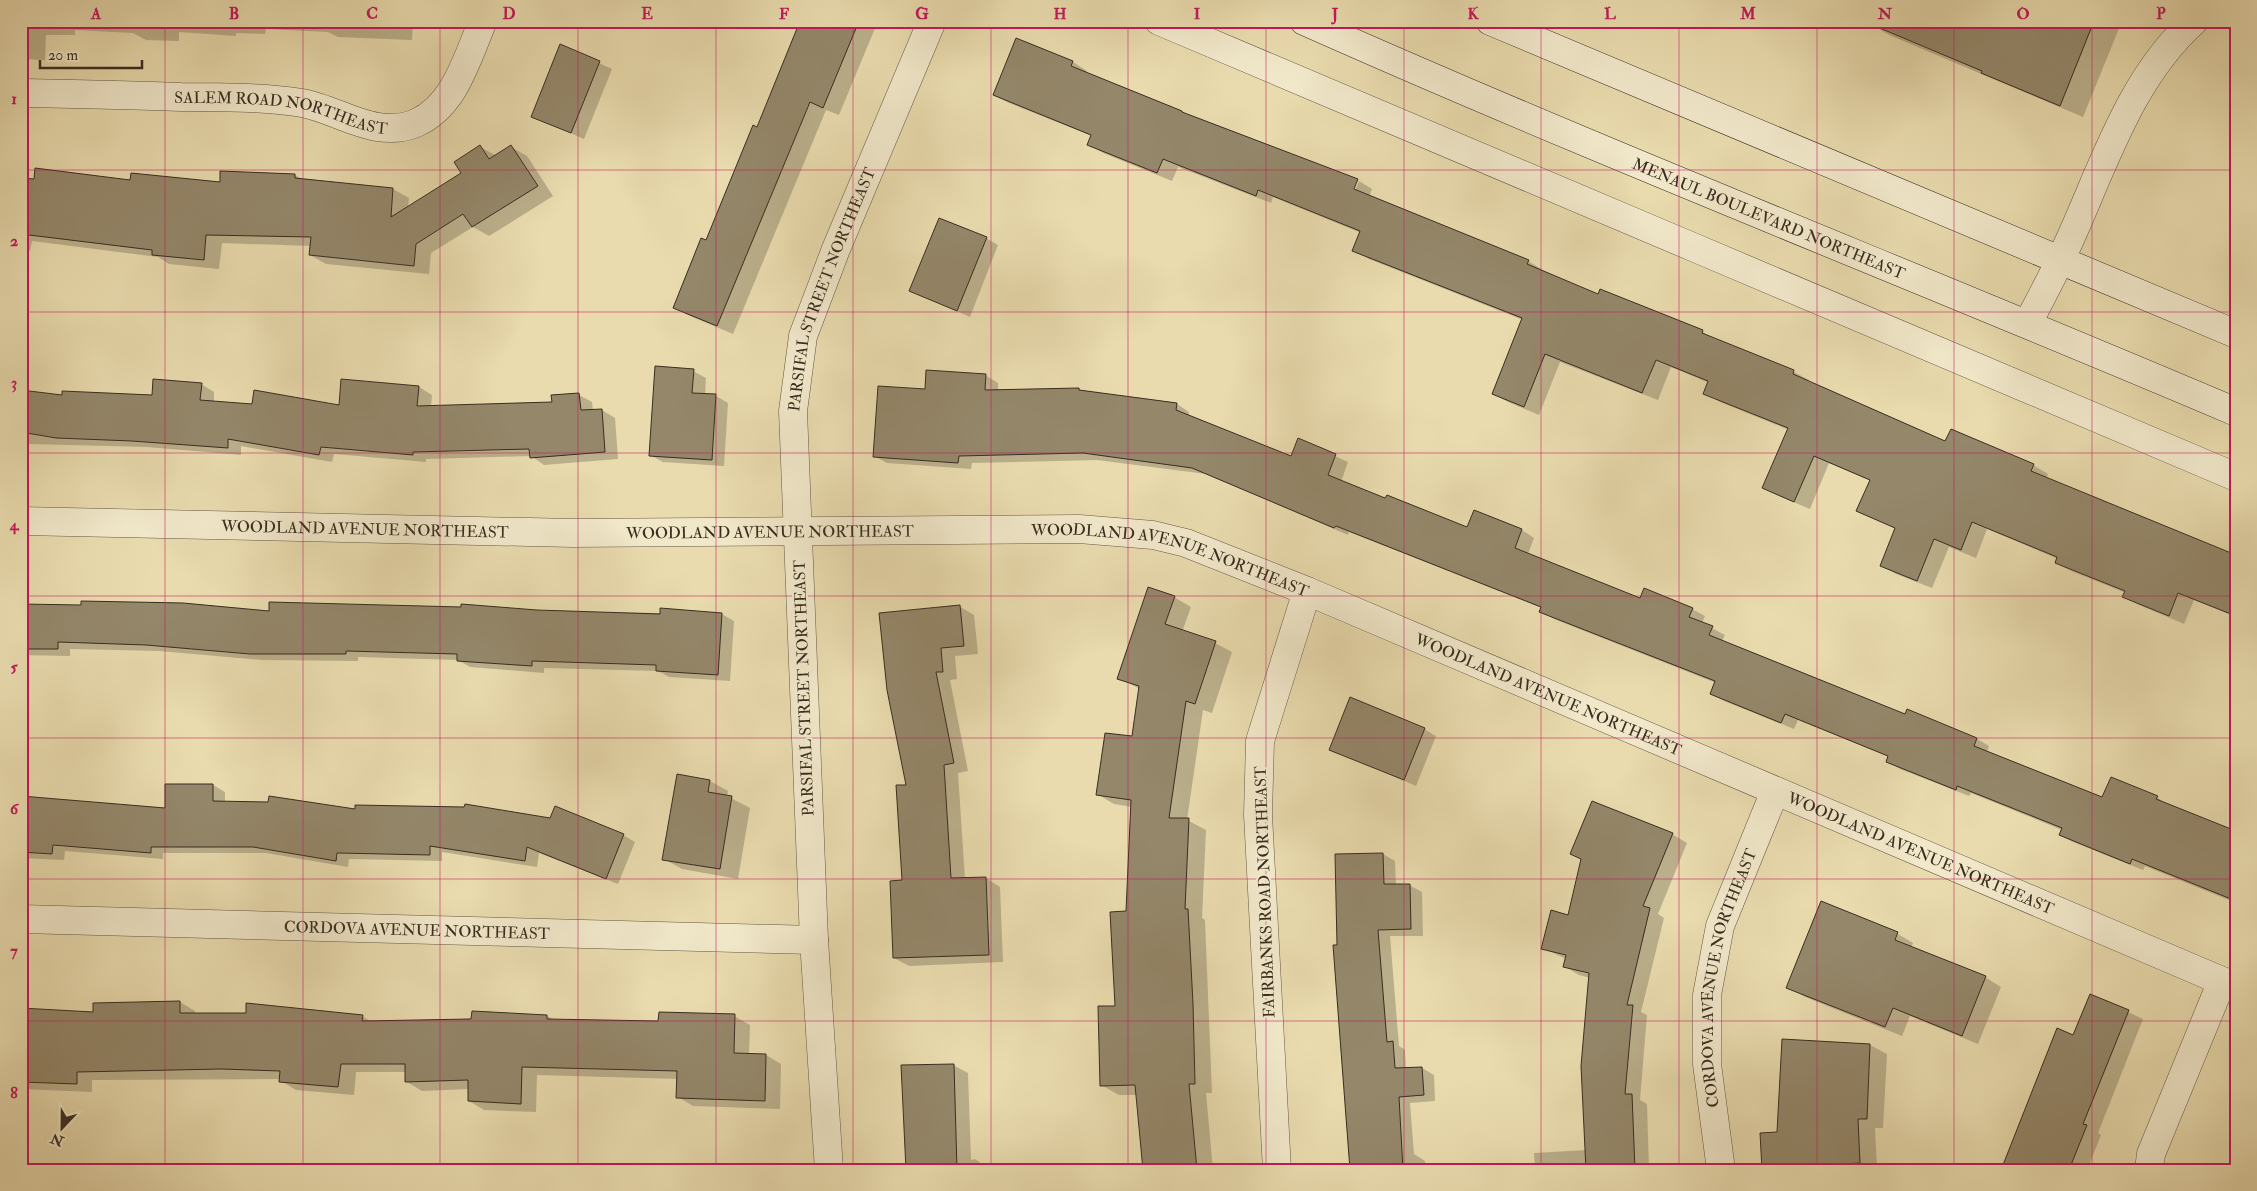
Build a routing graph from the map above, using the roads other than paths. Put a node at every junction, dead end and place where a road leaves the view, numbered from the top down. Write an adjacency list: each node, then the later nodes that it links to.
1 (483, 21): 7 (street, SALEM ROAD NORTHEAST)
2 (932, 21): 14 (street, PARSIFAL STREET NORTHEAST)
3 (1159, 21): 12 (street)
4 (1304, 21): 9 (street, MENAUL BOULEVARD NORTHEAST)
5 (1490, 21): 8 (street)
6 (2194, 21): 8 (street)
7 (21, 93)
8 (2060, 262): 9 (street); 10 (street)
9 (2028, 324): 11 (street, MENAUL BOULEVARD NORTHEAST)
10 (2236, 334)
11 (2236, 412)
12 (2236, 477)
13 (21, 521): 14 (street, WOODLAND AVENUE NORTHEAST)
14 (796, 529): 15 (street, WOODLAND AVENUE NORTHEAST); 18 (street, PARSIFAL STREET NORTHEAST)
15 (1307, 591): 16 (street, WOODLAND AVENUE NORTHEAST); 21 (street, FAIRBANKS ROAD NORTHEAST)
16 (1775, 791): 19 (street, WOODLAND AVENUE NORTHEAST); 22 (street, CORDOVA AVENUE NORTHEAST)
17 (21, 919): 18 (street, CORDOVA AVENUE NORTHEAST)
18 (814, 940): 20 (street, PARSIFAL STREET NORTHEAST)
19 (2229, 984): 23 (street)
20 (829, 1170)
21 (1277, 1170)
22 (1721, 1170)
23 (2149, 1170)

